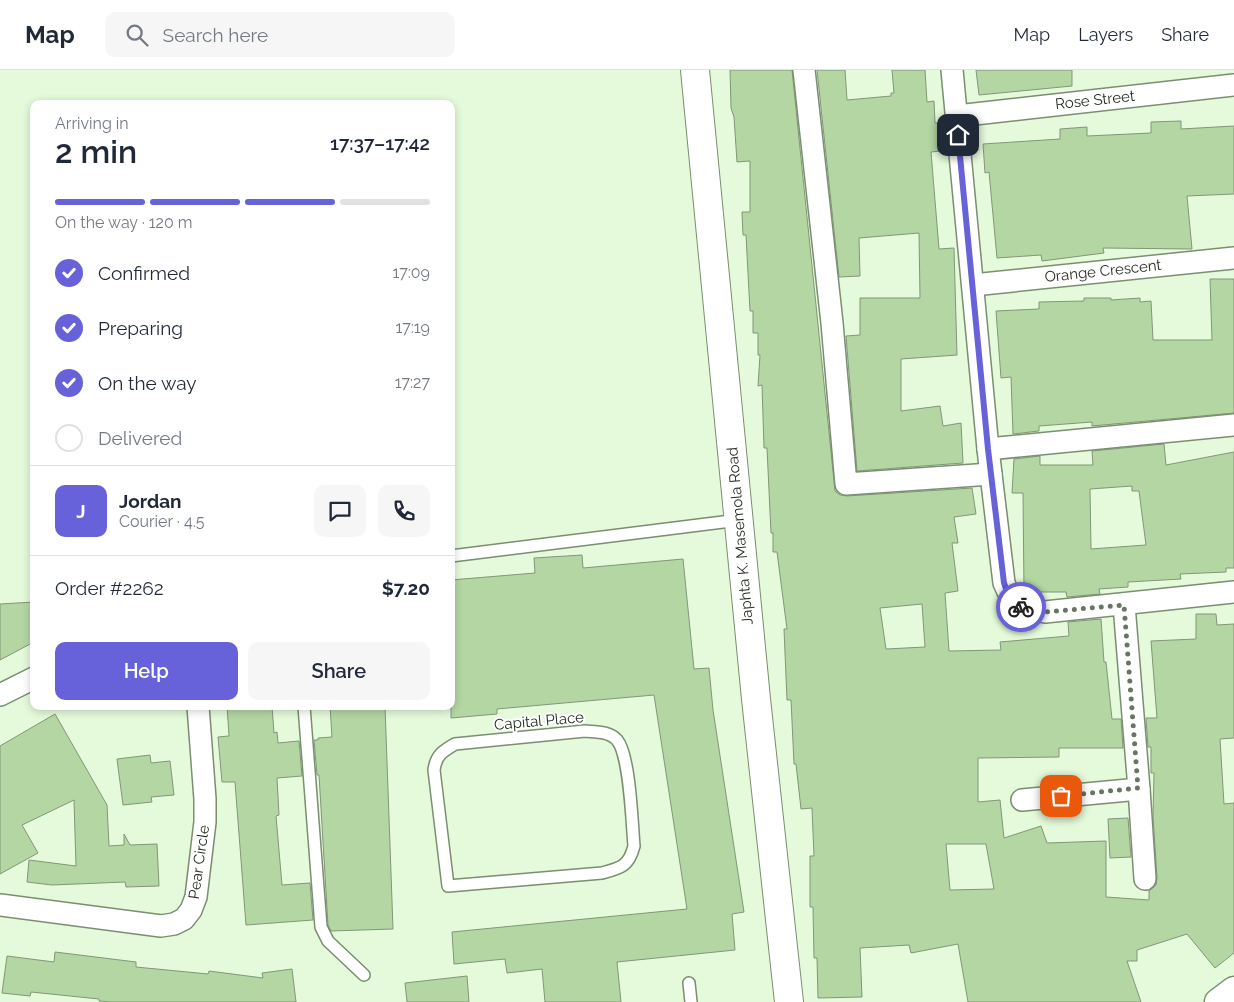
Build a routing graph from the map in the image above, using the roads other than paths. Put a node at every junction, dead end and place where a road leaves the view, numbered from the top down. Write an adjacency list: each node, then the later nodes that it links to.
1 (695, 70): 11 (main road, Japhta K. Masemola Road)
2 (804, 70): 10 (street)
3 (952, 70): 5 (street)
4 (1234, 85): 5 (street, Rose Street)
5 (957, 116): 7 (street)
6 (1234, 258): 7 (street, Orange Crescent)
7 (973, 285): 9 (street)
8 (1234, 425): 9 (street)
9 (988, 449): 10 (street)
10 (991, 474): 14 (street)
11 (739, 520): 12 (lane); 28 (main road, Japhta K. Masemola Road)
12 (455, 556)
13 (1234, 592): 14 (street)
14 (1124, 605): 19 (street)
15 (30, 680): 16 (street)
16 (0, 695)
17 (198, 710): 23 (street, Pear Circle)
18 (304, 710): 24 (lane)
19 (1138, 788): 20 (street); 21 (street)
20 (1022, 800)
21 (1145, 879)
22 (448, 886): 22 (lane, Capital Place)
23 (0, 905)
24 (364, 975)
25 (689, 983): 27 (lane)
26 (1234, 990): 29 (street)
27 (691, 1002)
28 (789, 1002)
29 (1218, 1002)

